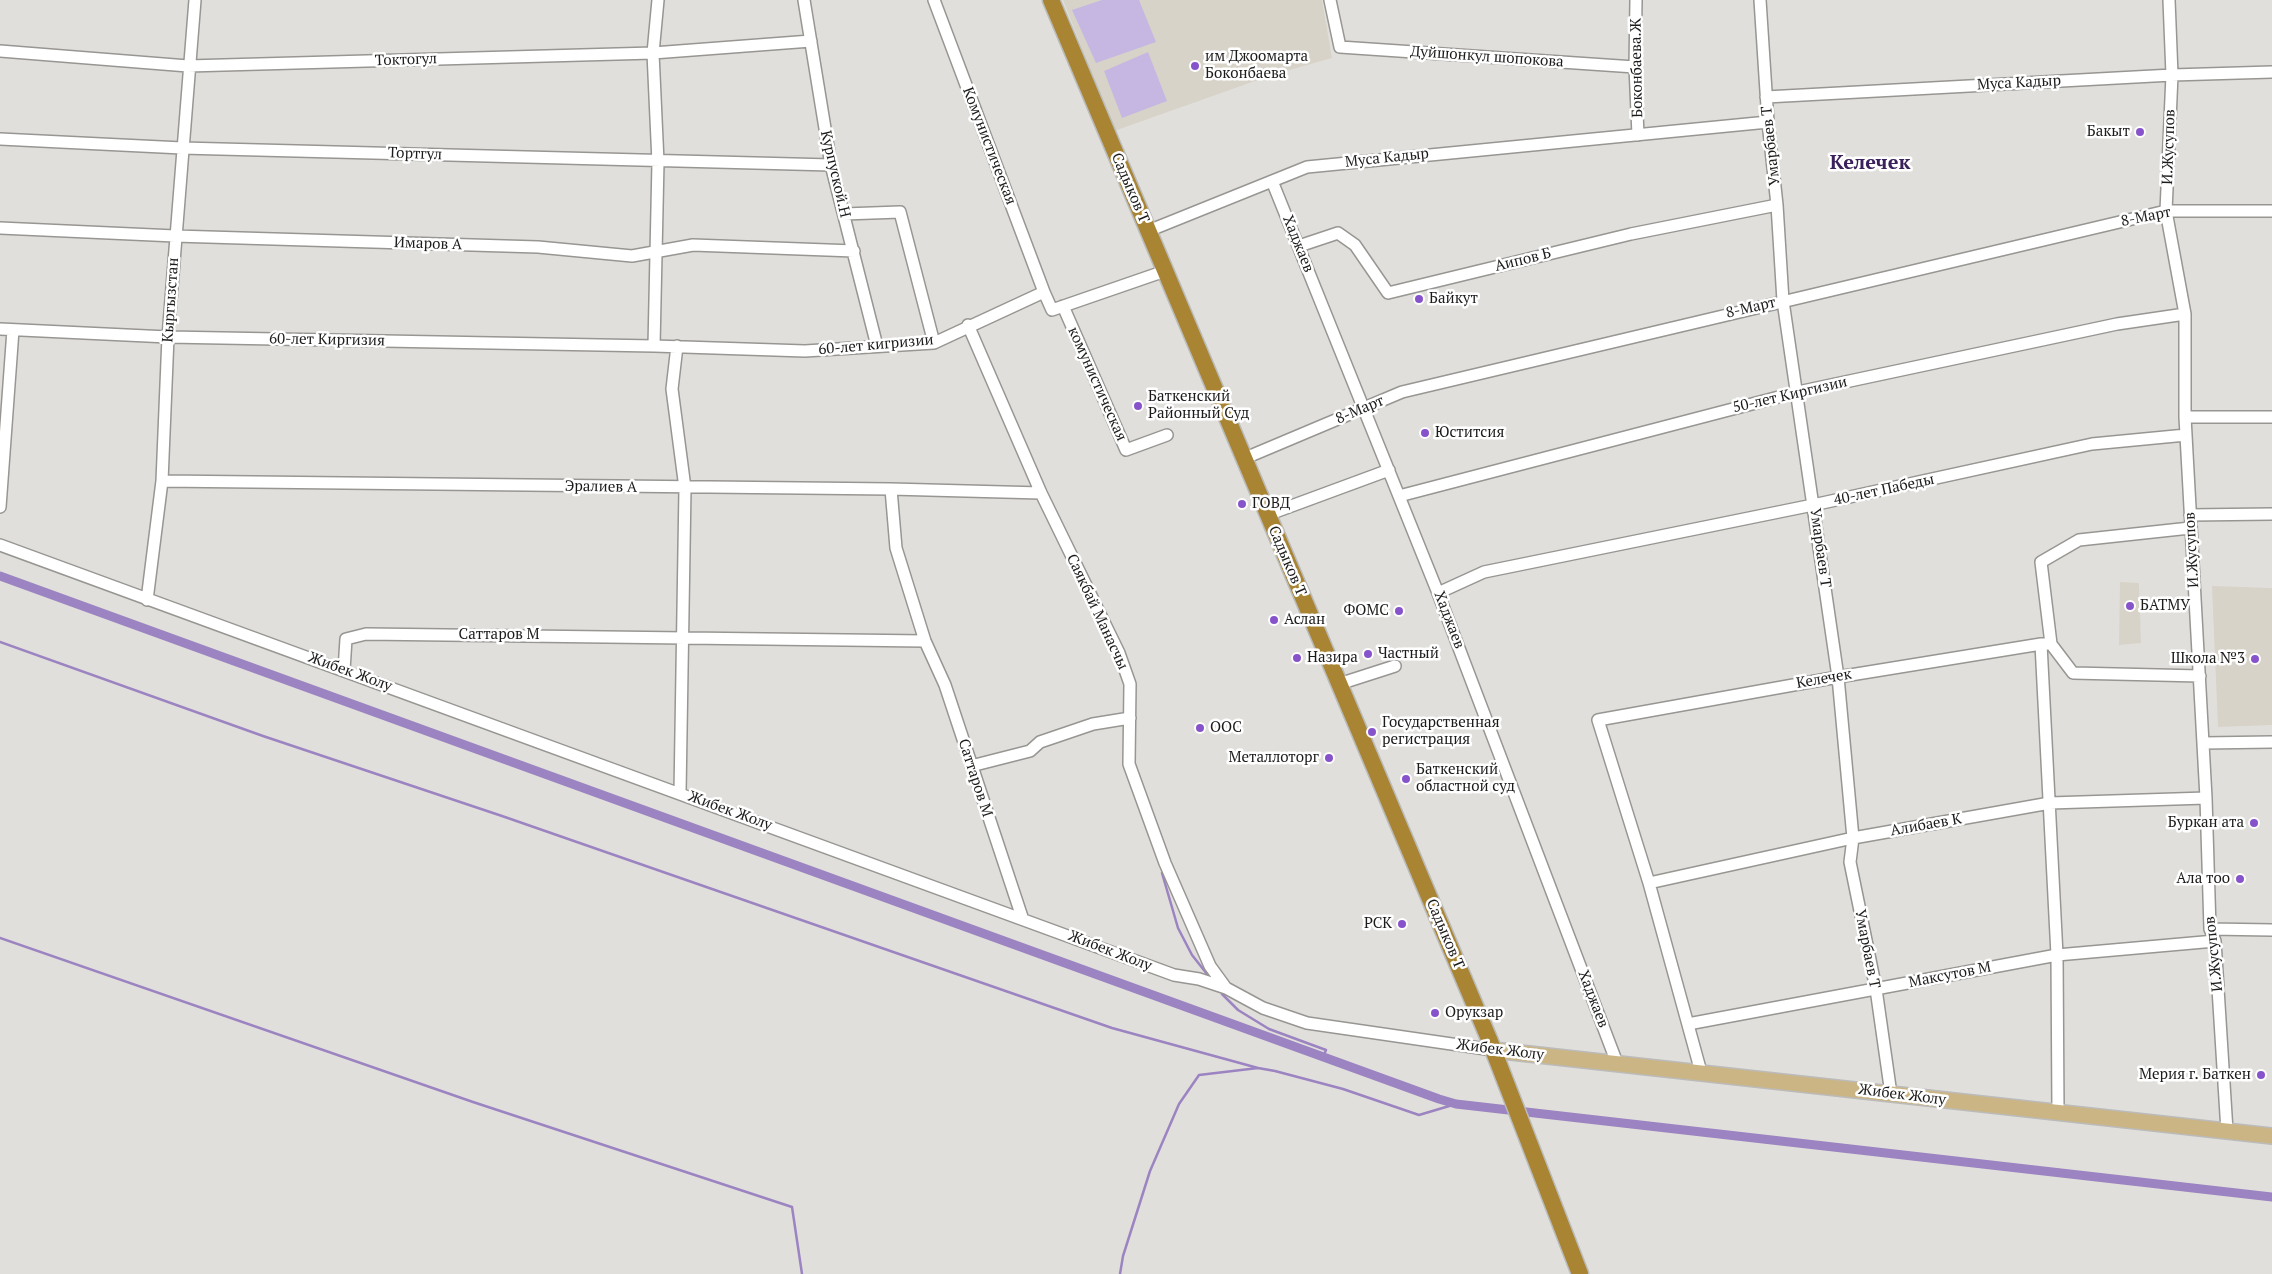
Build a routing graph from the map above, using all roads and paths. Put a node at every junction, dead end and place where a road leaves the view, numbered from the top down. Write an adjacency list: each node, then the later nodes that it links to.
1 (195, 0): 13 (street, Кыргызстан)
2 (658, 0): 12 (street)
3 (804, 0): 10 (street, Курпуской.Н)
4 (934, 0): 36 (street, Комунистическая)
5 (1050, 0): 30 (highway, Садыков Т)
6 (1330, 0): 14 (street, Дуйшонкул шопокова)
7 (1636, 0): 14 (street, Боконбаева.Ж)
8 (1760, 0): 17 (street, Умарбаев Т)
9 (2169, 0): 16 (street, И.Жусупов)
10 (811, 41): 12 (street, Токтогул); 23 (street, Курпуской.Н)
11 (0, 51): 13 (street, Токтогул)
12 (653, 53): 13 (street, Токтогул); 22 (street)
13 (188, 66): 21 (street, Кыргызстан)
14 (1635, 67): 19 (street, Боконбаева.Ж)
15 (2272, 72): 16 (street, Муса Кадыр)
16 (2172, 75): 17 (street, Муса Кадыр); 27 (street, И.Жусупов)
17 (1766, 97): 18 (street, Умарбаев Т)
18 (1768, 122): 19 (street, Муса Кадыр); 25 (street, Умарбаев Т)
19 (1638, 135): 24 (street, Муса Кадыр)
20 (0, 139): 21 (street, Тортгул)
21 (182, 148): 22 (street, Тортгул); 31 (street, Кыргызстан)
22 (658, 162): 23 (street, Тортгул); 33 (street)
23 (831, 165): 28 (street, Курпуской.Н)
24 (1272, 181): 30 (street, Муса Кадыр); 32 (street, Хаджаев)
25 (1777, 205): 32 (street, Аипов Б); 37 (street, Умарбаев Т)
26 (2272, 210): 27 (street, 8-Март)
27 (2166, 211): 37 (street, 8-Март); 39 (street, И.Жусупов)
28 (844, 214): 34 (street, Курпуской.Н); 44 (street)
29 (0, 228): 31 (street, Имаров А)
30 (1148, 231): 35 (highway, Садыков Т)
31 (175, 236): 33 (street, Имаров А); 43 (street, Кыргызстан)
32 (1299, 246): 49 (street, Хаджаев)
33 (656, 251): 34 (street, Имаров А); 45 (street)
34 (854, 251): 47 (street, Курпуской.Н)
35 (1165, 271): 38 (street); 54 (highway, Садыков Т)
36 (1044, 292): 38 (street); 40 (street, 60-лет кигризии)
37 (1783, 301): 48 (street, Умарбаев Т); 49 (street, 8-Март)
38 (1062, 306): 52 (street, комунистическая)
39 (2185, 314): 48 (street, 50-лет Киргизии); 51 (street, И.Жусупов)
40 (968, 325): 44 (street, 60-лет кигризии); 59 (street, Саякбай Манасчы)
41 (0, 329): 42 (street, 60-лет Киргизия)
42 (13, 330): 43 (street, 60-лет Киргизия); 62 (street)
43 (168, 337): 45 (street, 60-лет Киргизия); 56 (street, Кыргызстан)
44 (934, 343): 47 (street, 60-лет кигризии)
45 (654, 346): 46 (street, 60-лет Киргизия)
46 (677, 346): 47 (street, 60-лет кигризии); 57 (street)
47 (877, 346)
48 (1798, 392): 60 (street, 50-лет Киргизии); 61 (street, Умарбаев Т)
49 (1364, 408): 54 (street, 8-Март); 55 (street, Хаджаев)
50 (2272, 416): 51 (street)
51 (2185, 417): 53 (street, И.Жусупов)
52 (1167, 435)
53 (2186, 435): 61 (street, 40-лет Пабеды); 65 (street, И.Жусупов)
54 (1243, 459): 64 (highway, Садыков Т)
55 (1389, 470): 60 (street, Хаджаев); 64 (street)
56 (162, 481): 57 (street, Эралиев А); 69 (street, Кыргызстан)
57 (685, 488): 58 (street, Эралиев А); 70 (street)
58 (891, 489): 59 (street, Эралиев А); 71 (street, Саттаров М)
59 (1041, 493): 78 (street, Саякбай Манасчы)
60 (1399, 496): 68 (street, Хаджаев)
61 (1813, 505): 68 (street, 40-лет Пабеды); 76 (street, Умарбаев Т)
62 (0, 507)
63 (2272, 514): 65 (street)
64 (1267, 515): 77 (highway, Садыков Т)
65 (2190, 516): 66 (street, И.Жусупов)
66 (2190, 528): 72 (street); 75 (street, И.Жусупов)
67 (0, 545): 69 (street, Жибек Жолу)
68 (1438, 593): 96 (street, Хаджаев)
69 (147, 600): 74 (street, Жибек Жолу)
70 (683, 636): 71 (street, Саттаров М); 74 (street, Саттаров М); 82 (street)
71 (925, 640): 81 (street, Саттаров М)
72 (2046, 644): 75 (street); 76 (street, Келечек); 84 (street)
73 (1395, 666): 77 (street)
74 (344, 670): 82 (street, Жибек Жолу)
75 (2200, 676): 80 (street, И.Жусупов)
76 (1838, 677): 85 (street, Умарбаев Т); 86 (street, Келечек)
77 (1339, 684): 95 (highway, Садыков Т)
78 (1130, 718): 81 (street); 92 (street, Саякбай Манасчы)
79 (2272, 742): 80 (street)
80 (2204, 743): 83 (street, И.Жусупов)
81 (971, 766): 87 (street, Саттаров М)
82 (680, 793): 87 (street, Жибек Жолу)
83 (2206, 798): 84 (street, Алибаев К); 88 (street, И.Жусупов)
84 (2050, 803): 85 (street, Алибаев К); 91 (street)
85 (1853, 838): 86 (street, Алибаев К); 93 (street, Умарбаев Т)
86 (1649, 883): 94 (street)
87 (1022, 917): 92 (street, Жибек Жолу)
88 (2210, 929): 89 (street); 90 (street, И.Жусупов)
89 (2272, 930)
90 (2215, 941): 91 (street, Максутов М); 100 (street, И.Жусупов)
91 (2057, 955): 93 (street, Максутов М); 99 (street)
92 (1226, 988): 95 (street, Жибек Жолу)
93 (1876, 989): 94 (street, Максутов М); 98 (street, Умарбаев Т)
94 (1688, 1024): 97 (street)
95 (1491, 1045): 96 (main road, Жибек Жолу); 102 (highway, Садыков Т)
96 (1617, 1063): 97 (main road, Жибек Жолу)
97 (1702, 1072): 98 (main road, Жибек Жолу)
98 (1891, 1094): 99 (main road, Жибек Жолу)
99 (2058, 1113): 100 (main road, Жибек Жолу)
100 (2227, 1131): 101 (main road, Жибек Жолу)
101 (2272, 1136)
102 (1580, 1274)

